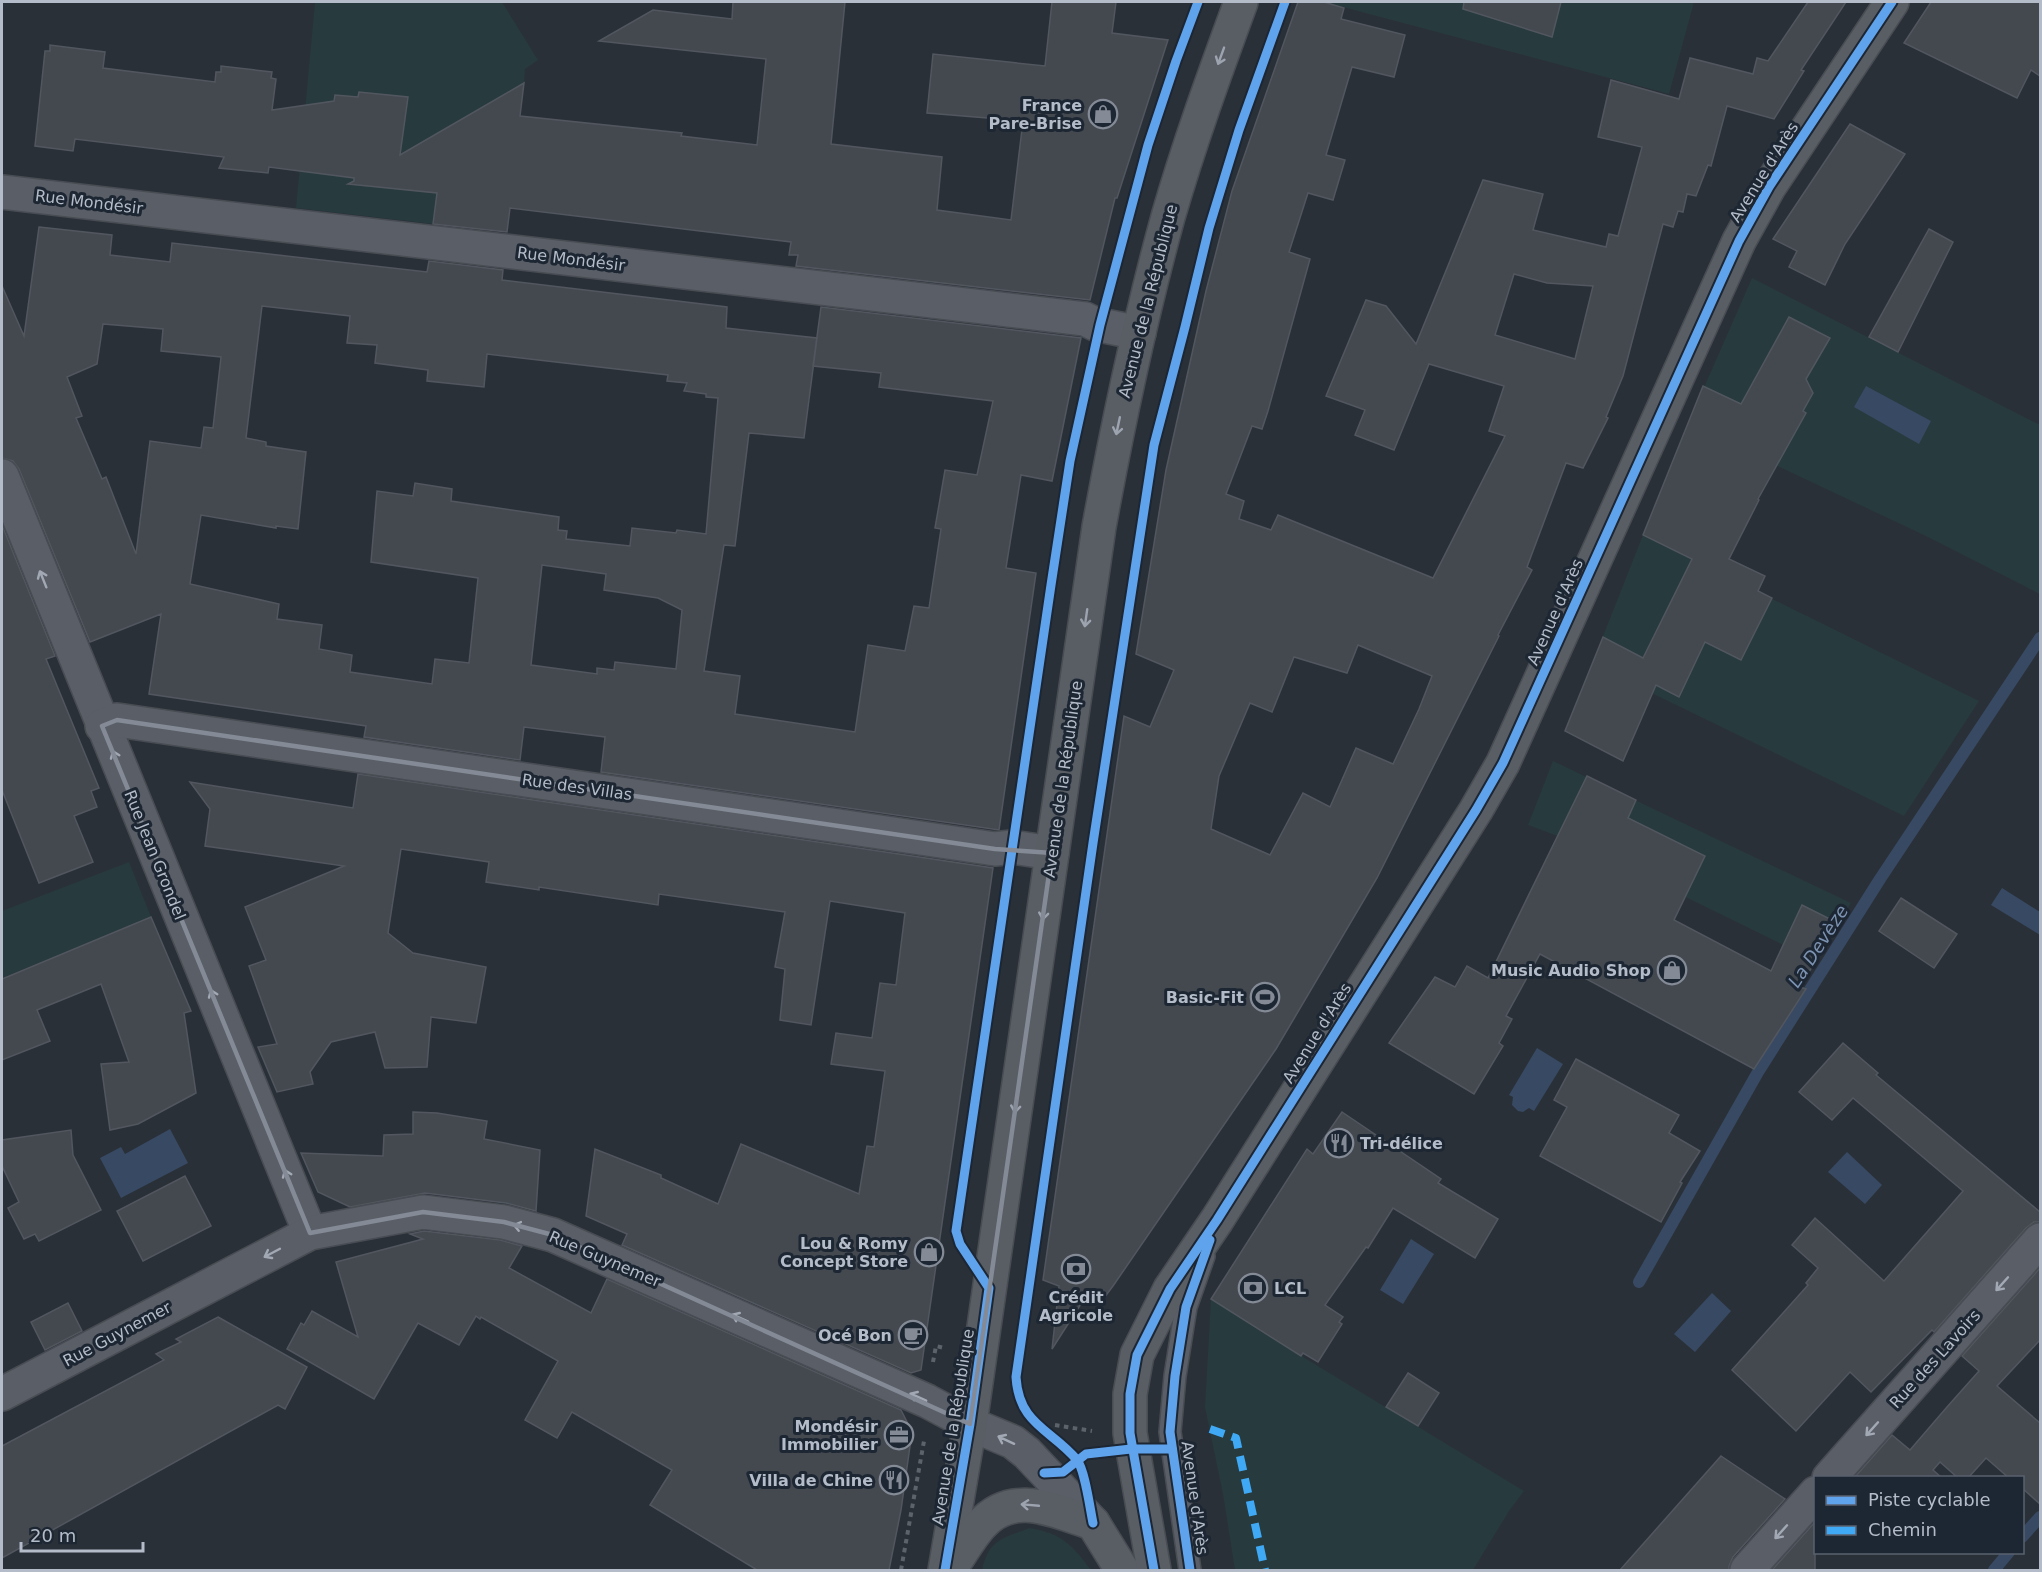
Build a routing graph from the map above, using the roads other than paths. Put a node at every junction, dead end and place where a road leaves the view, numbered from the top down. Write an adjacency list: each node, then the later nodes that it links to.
1 (1241, 2): 4 (main road, Avenue de la République, one-way to 4)
2 (1892, 2): 8 (main road, Avenue d'Arès)
3 (2, 192): 4 (street, Rue Mondésir)
4 (1139, 333): 7 (main road, Avenue de la République, one-way to 7)
5 (2, 476): 6 (street, Rue Jean Grondel, one-way to 5)
6 (102, 726): 7 (street, Rue des Villas); 9 (street, Rue Jean Grondel, one-way to 6)
7 (1052, 853): 12 (main road, Avenue de la République, one-way to 12)
8 (1217, 1220): 18 (main road, Avenue d'Arès); 19 (lane, Avenue d'Arès)
9 (310, 1233): 11 (street, Rue Guynemer, one-way to 11); 12 (street, Rue Guynemer, one-way to 9)
10 (2040, 1240): 13 (street, Rue des Lavoirs, one-way to 13)
11 (2, 1394)
12 (970, 1424): 15 (street, Rue Guynemer, one-way to 12); 16 (main road, Avenue de la République)
13 (1831, 1476)
14 (1814, 1494): 20 (street, one-way to 20)
15 (1093, 1523): 16 (main road, one-way to 16); 17 (main road)
16 (947, 1570)
17 (1122, 1570)
18 (1154, 1570)
19 (1190, 1570)
20 (1747, 1570)

